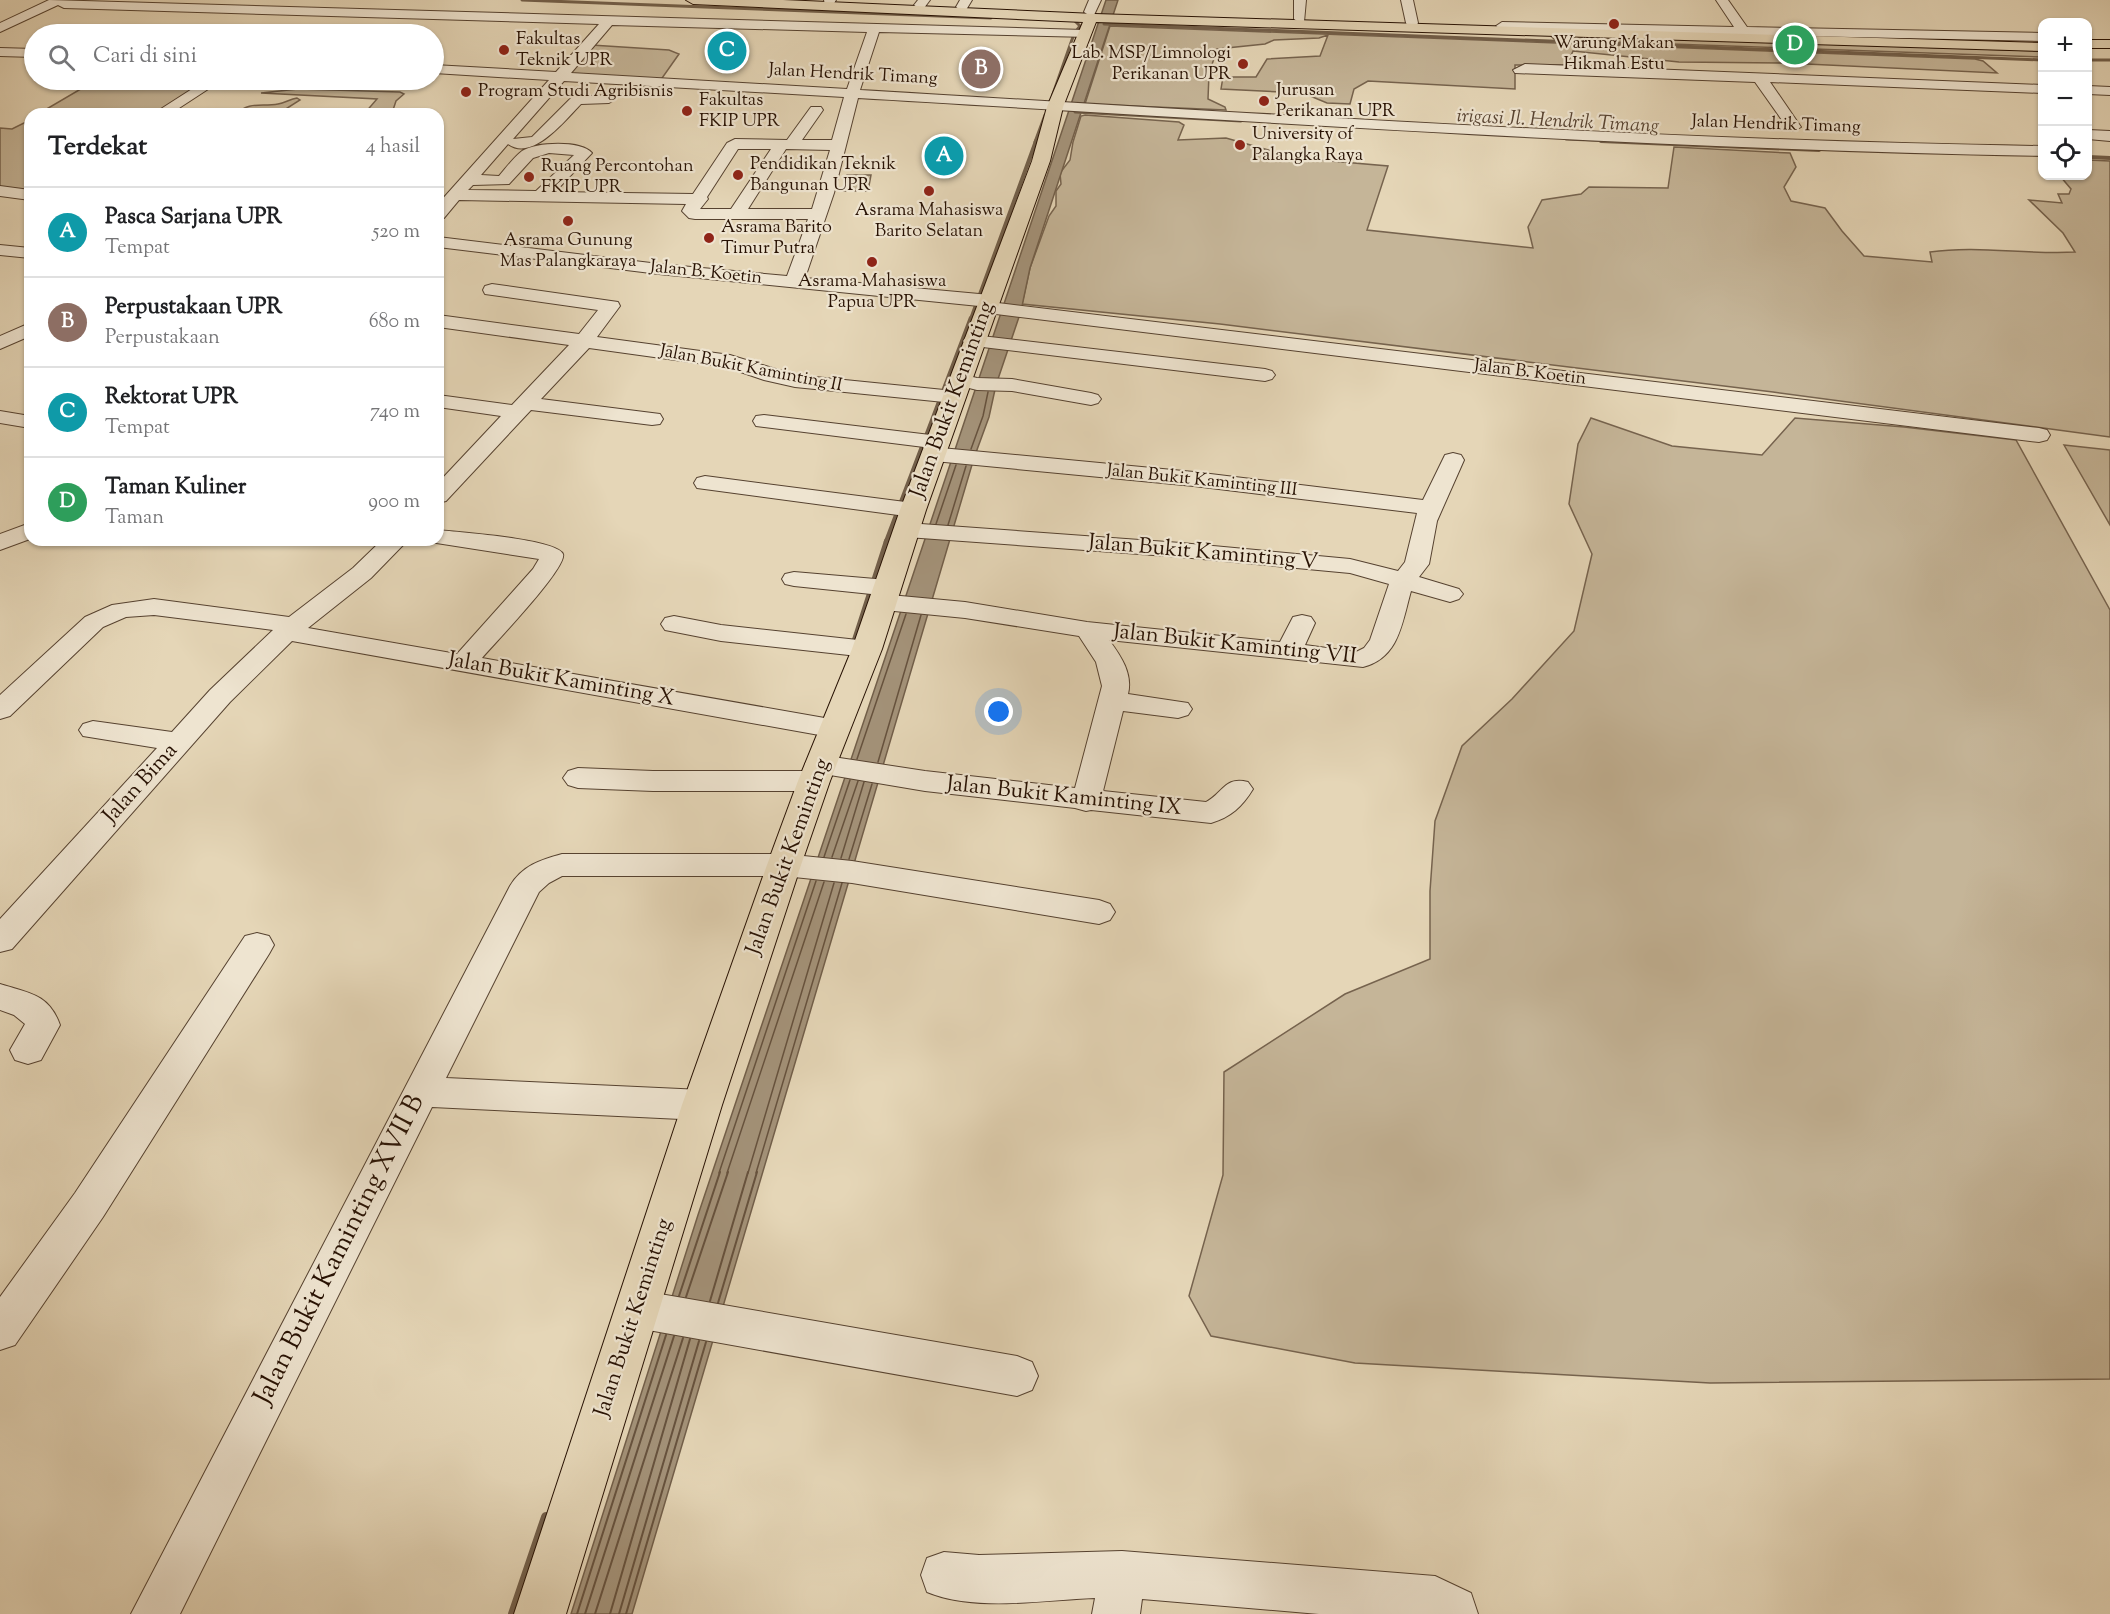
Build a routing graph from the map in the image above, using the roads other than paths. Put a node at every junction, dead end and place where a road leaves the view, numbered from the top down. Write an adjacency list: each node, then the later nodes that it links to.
1 (40, 0): 17 (street)
2 (351, 0): 14 (street)
3 (693, 0): 13 (main road)
4 (794, 0): 7 (main road)
5 (1300, 0): 18 (street)
6 (1407, 0): 22 (street)
7 (830, 1): 9 (main road)
8 (62, 2): 14 (street); 24 (street)
9 (922, 2): 13 (main road)
10 (1728, 3): 27 (street)
11 (504, 5): 12 (street)
12 (527, 6): 15 (street); 20 (street)
13 (962, 6): 16 (main road)
14 (331, 11): 20 (street); 21 (street)
15 (512, 15)
16 (1091, 17): 19 (main road); 25 (street); 47 (main road, Jalan Bukit Keminting)
17 (0, 18)
18 (1300, 19): 19 (main road); 22 (main road)
19 (1245, 20): 26 (main road)
20 (609, 21): 25 (street); 37 (street)
21 (310, 23)
22 (1412, 23): 23 (main road)
23 (1502, 26): 26 (main road); 28 (street)
24 (0, 28)
25 (874, 29): 45 (street, Jalan B. Koetin)
26 (1539, 29): 27 (main road); 29 (main road)
27 (1745, 33): 29 (main road)
28 (2038, 37)
29 (1969, 42): 30 (main road)
30 (2038, 44)
31 (2092, 46): 32 (main road)
32 (2110, 46)
33 (0, 52): 34 (street)
34 (24, 53)
35 (444, 70): 37 (street, Jalan Hendrik Timang)
36 (1520, 70): 38 (street)
37 (559, 77): 39 (street, Jalan Hendrik Timang); 49 (street)
38 (1760, 78): 40 (street); 53 (street)
39 (630, 82): 43 (street, Jalan Hendrik Timang); 50 (street)
40 (2038, 89)
41 (199, 90): 48 (street)
42 (2092, 90): 44 (street)
43 (785, 91): 45 (street, Jalan Hendrik Timang); 46 (street)
44 (2110, 91)
45 (853, 95): 47 (street, Jalan Hendrik Timang); 51 (street, Jalan B. Koetin)
46 (770, 106)
47 (1066, 107): 58 (street, Jalan Hendrik Timang); 85 (main road, Jalan Bukit Keminting)
48 (170, 108)
49 (531, 109): 50 (street); 59 (street)
50 (566, 110): 59 (street)
51 (827, 110): 60 (street); 61 (street, Jalan B. Koetin)
52 (1624, 120): 58 (street)
53 (1772, 126)
54 (1840, 129): 62 (street)
55 (2013, 134): 63 (street)
56 (2092, 135): 57 (street)
57 (2110, 136)
58 (1625, 138): 62 (street, Jalan Hendrik Timang)
59 (502, 142): 64 (street)
60 (786, 145): 61 (street); 73 (street); 76 (street)
61 (839, 145): 77 (street, Jalan B. Koetin)
62 (1857, 148): 63 (street, Jalan Hendrik Timang)
63 (2038, 151)
64 (483, 162): 65 (street); 66 (street)
65 (521, 162): 67 (street); 72 (street)
66 (466, 180): 67 (street); 70 (street)
67 (503, 181): 71 (street)
68 (0, 191): 69 (street)
69 (24, 194): 74 (street)
70 (454, 195): 71 (street); 75 (street)
71 (490, 196): 72 (street)
72 (541, 196): 73 (street)
73 (700, 199): 76 (street)
74 (0, 204)
75 (444, 207)
76 (736, 214): 77 (street)
77 (818, 214): 83 (street, Jalan B. Koetin)
78 (444, 243): 81 (street, Jalan B. Koetin)
79 (0, 250): 80 (street)
80 (24, 252)
81 (639, 267): 82 (street); 83 (street, Jalan B. Koetin)
82 (624, 282)
83 (794, 282): 85 (street, Jalan B. Koetin)
84 (492, 290): 88 (street)
85 (1000, 307): 89 (main road, Jalan Bukit Keminting); 100 (street, Jalan B. Koetin)
86 (444, 322): 88 (street, Jalan Bukit Kaminting II)
87 (24, 332): 90 (street)
88 (585, 340): 92 (street, Jalan Bukit Kaminting II); 95 (street)
89 (992, 342): 91 (street); 92 (main road, Jalan Bukit Keminting)
90 (0, 343)
91 (1265, 375)
92 (972, 386): 93 (street, Jalan Bukit Kaminting II); 101 (main road, Jalan Bukit Keminting)
93 (1090, 399)
94 (444, 401): 95 (street)
95 (519, 407): 97 (street); 104 (street)
96 (0, 417): 98 (street)
97 (652, 419)
98 (24, 421)
99 (764, 421): 101 (street, Jalan Bukit Kaminting III)
100 (2039, 435)
101 (950, 452): 105 (street, Jalan Bukit Kaminting III); 107 (main road, Jalan Bukit Keminting)
102 (1453, 460): 105 (street, Jalan Bukit Kaminting VII)
103 (705, 483): 107 (street, Jalan Bukit Kaminting V)
104 (444, 489)
105 (1430, 508): 112 (street, Jalan Bukit Kaminting VII)
106 (0, 520): 108 (street)
107 (916, 524): 112 (street, Jalan Bukit Kaminting V); 114 (main road, Jalan Bukit Keminting)
108 (17, 536)
109 (444, 538): 121 (street)
110 (390, 546): 117 (street, Jalan Bima)
111 (794, 579): 114 (street, Jalan Bukit Kaminting VII)
112 (1402, 581): 113 (street, Jalan Bukit Kaminting V); 120 (street, Jalan Bukit Kaminting VII)
113 (1450, 594)
114 (892, 597): 118 (street, Jalan Bukit Kaminting VII); 119 (main road, Jalan Bukit Keminting)
115 (1302, 623): 120 (street)
116 (674, 624): 119 (street)
117 (291, 629): 121 (street, Jalan Bukit Kaminting X); 124 (street, Jalan Bukit Kaminting X); 127 (street, Jalan Bima)
118 (1087, 630): 120 (street, Jalan Bukit Kaminting VII); 122 (street)
119 (867, 649): 125 (main road, Jalan Bukit Keminting)
120 (1289, 652)
121 (464, 663): 125 (street, Jalan Bukit Kaminting X)
122 (1114, 701): 123 (street); 131 (street)
123 (1178, 709)
124 (0, 710)
125 (836, 729): 128 (main road, Jalan Bukit Keminting)
126 (93, 730): 127 (street)
127 (178, 742): 134 (street, Jalan Bima)
128 (827, 771): 129 (street, Jalan Bukit Kaminting IX); 131 (street, Jalan Bukit Kaminting IX); 132 (main road, Jalan Bukit Keminting)
129 (578, 778)
130 (1238, 789): 131 (street, Jalan Bukit Kaminting IX)
131 (1086, 801)
132 (799, 867): 133 (street); 138 (street, Jalan Bukit Kaminting XVII B); 139 (main road, Jalan Bukit Keminting)
133 (1099, 912)
134 (0, 940)
135 (258, 945): 141 (street)
136 (0, 997): 137 (street)
137 (28, 1050)
138 (421, 1092): 139 (street); 145 (street, Jalan Bukit Kaminting XVII B)
139 (702, 1105): 140 (main road, Jalan Bukit Keminting)
140 (652, 1311): 142 (street); 146 (main road, Jalan Bukit Keminting)
141 (0, 1331)
142 (1017, 1376)
143 (944, 1575): 144 (street)
144 (1119, 1594): 147 (street)
145 (155, 1614)
146 (540, 1614)
147 (1454, 1614)

